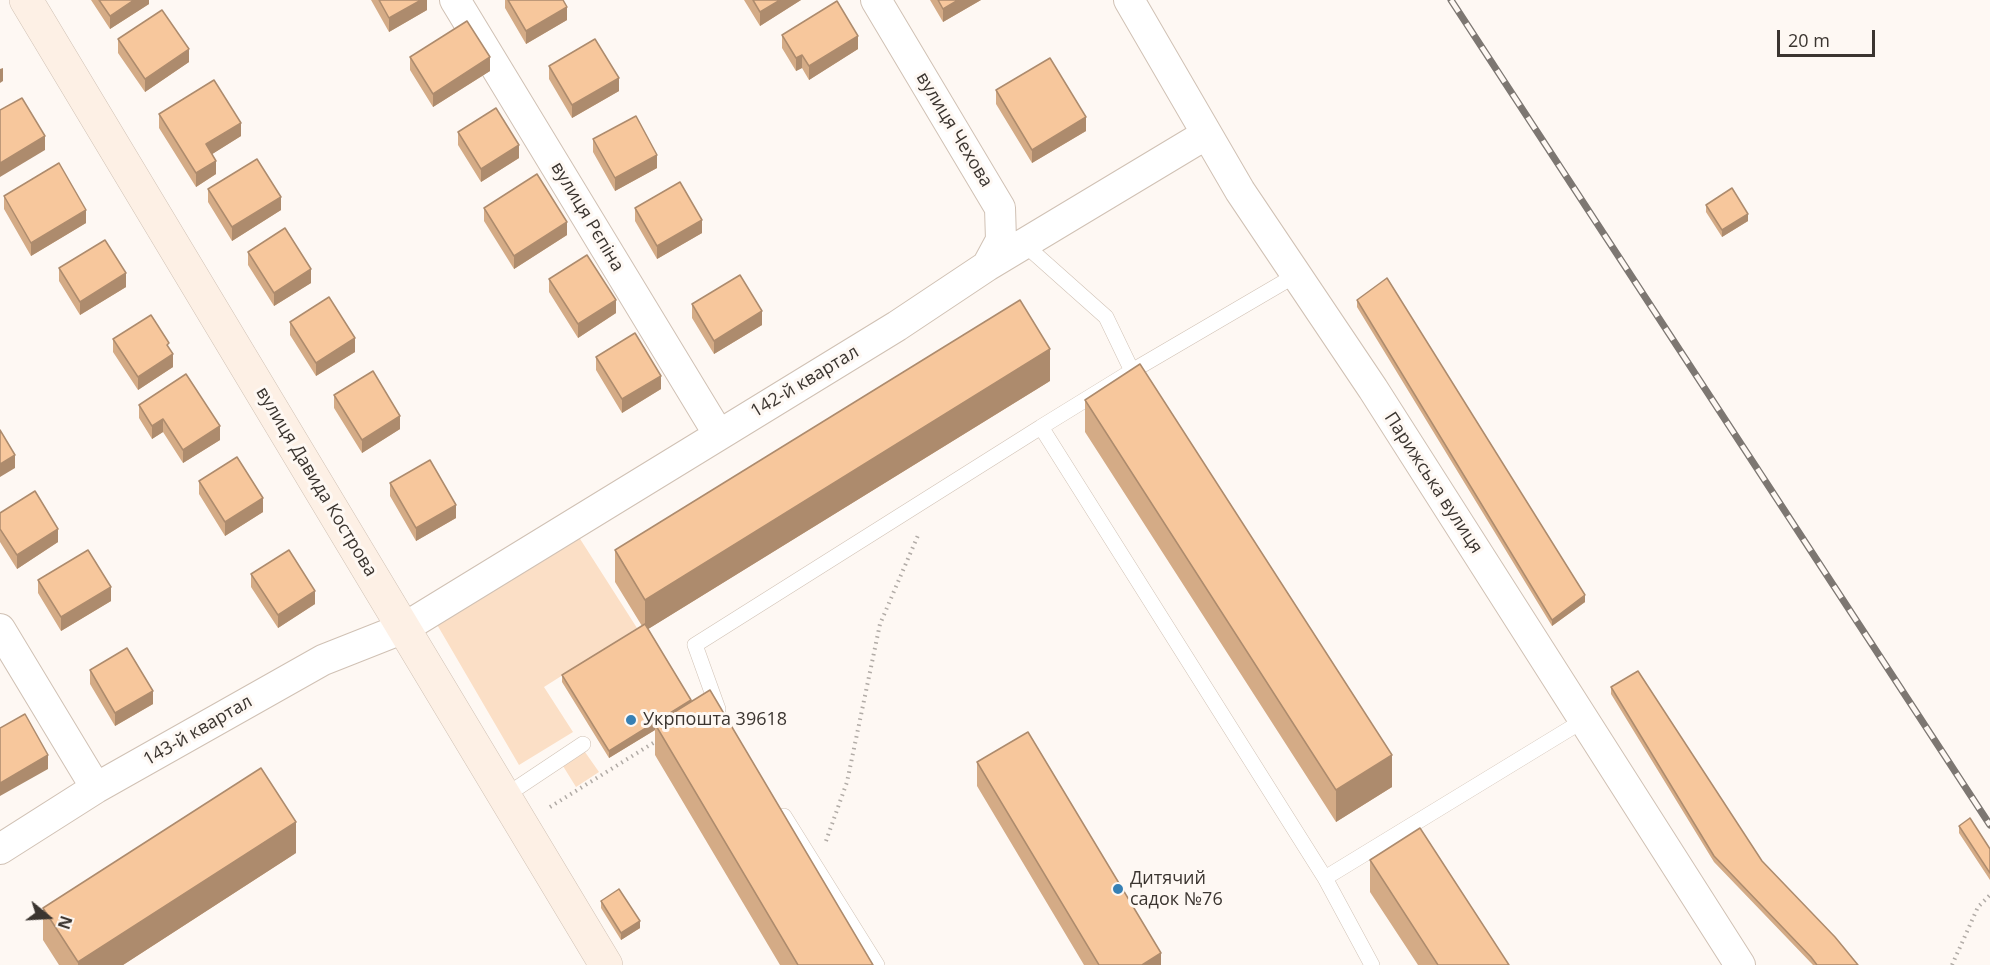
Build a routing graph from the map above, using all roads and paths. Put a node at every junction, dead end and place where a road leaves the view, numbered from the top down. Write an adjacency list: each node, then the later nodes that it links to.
1 (26, 0): 13 (street, вулиця Давида Кострова)
2 (455, 0): 11 (street, вулиця Рєпіна)
3 (876, 0): 7 (street, вулиця Чехова)
4 (1130, 0): 5 (street, Парижська вулиця)
5 (1205, 135): 6 (street, 142-й квартал); 8 (street, Парижська вулиця)
6 (1024, 244): 7 (street, 142-й квартал); 9 (lane)
7 (987, 266): 11 (street, 142-й квартал)
8 (1296, 275): 9 (lane); 15 (street, Парижська вулиця)
9 (1132, 371): 10 (lane)
10 (1041, 427): 12 (lane); 25 (lane)
11 (719, 435): 13 (street, 142-й квартал)
12 (936, 494): 16 (lane); 24 (path)
13 (404, 628): 19 (street, 143-й квартал); 20 (street, вулиця Давида Кострова)
14 (0, 629): 19 (street)
15 (1584, 720): 25 (lane); 30 (street, Парижська вулиця)
16 (727, 724)
17 (664, 736): 22 (path)
18 (583, 744): 20 (lane)
19 (96, 788): 23 (street, 143-й квартал)
20 (505, 796): 22 (street, вулиця Давида Кострова)
21 (775, 801): 24 (lane)
22 (522, 825): 27 (street, вулиця Давида Кострова)
23 (0, 849)
24 (817, 868): 28 (lane)
25 (1325, 878): 29 (lane)
26 (1990, 895): 31 (path)
27 (606, 965)
28 (877, 965)
29 (1372, 965)
30 (1740, 965)
31 (1952, 965)

